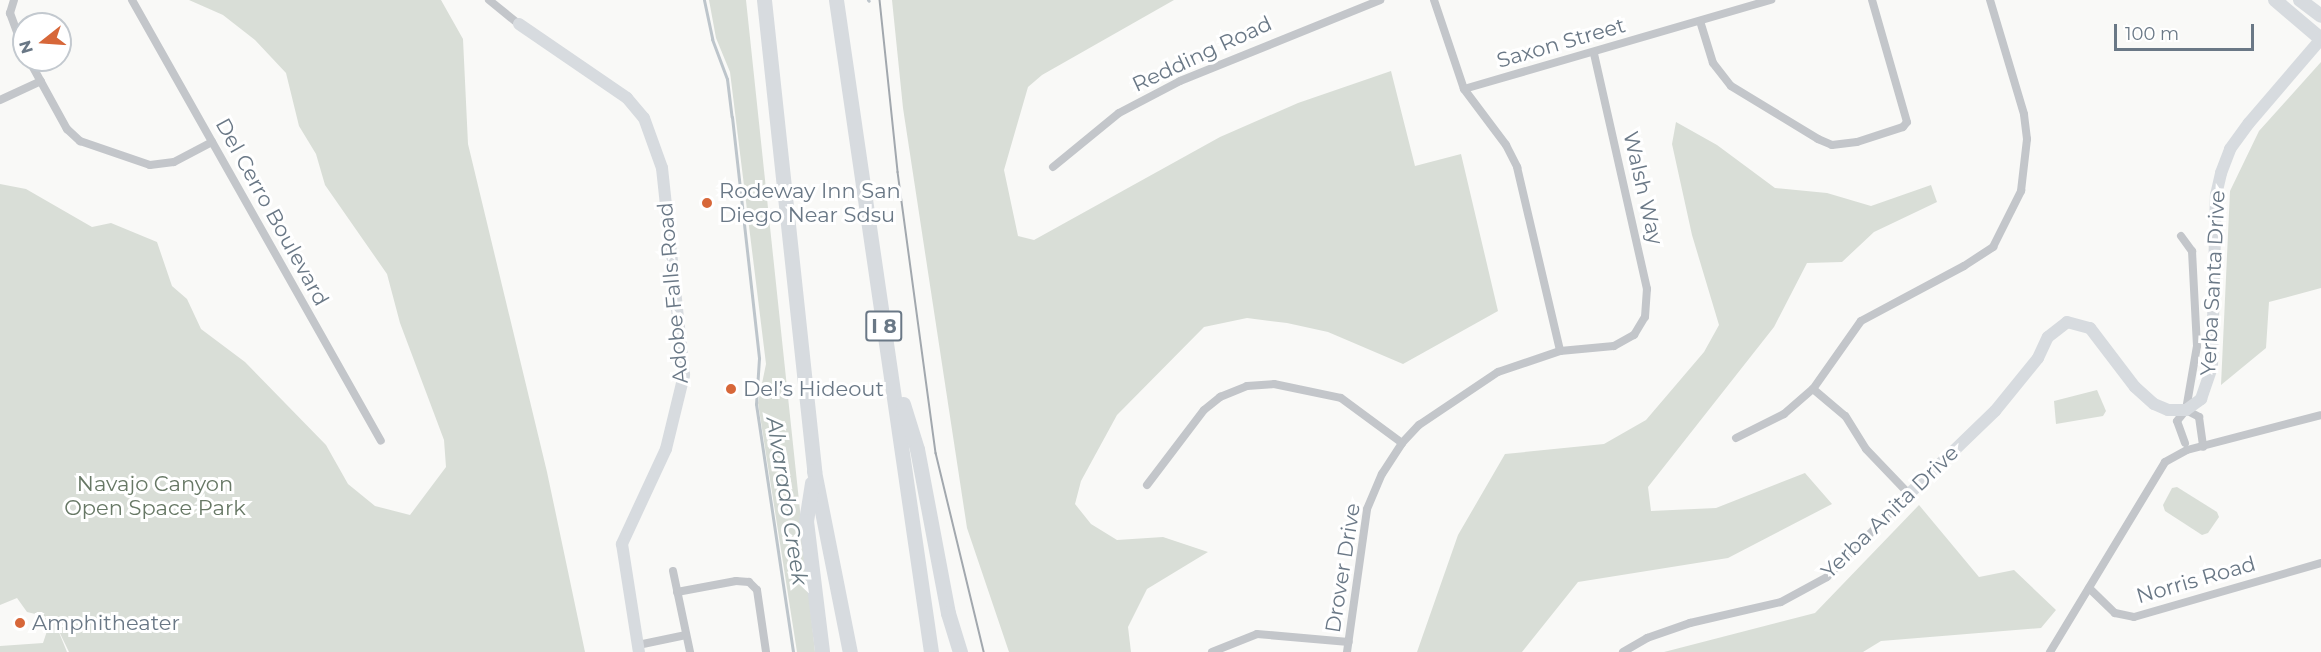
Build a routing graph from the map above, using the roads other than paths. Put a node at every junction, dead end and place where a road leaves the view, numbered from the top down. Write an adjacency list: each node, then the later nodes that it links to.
1 (14, 0): 14 (street)
2 (132, 0): 23 (street, Del Cerro Boulevard)
3 (489, 0): 16 (street, Adobe Falls Road)
4 (764, 0): 37 (highway)
5 (836, 0): 28 (highway, I 8)
6 (1380, 0): 24 (street, Redding Road)
7 (1434, 0): 21 (street)
8 (1771, 0): 15 (street, Saxon Street)
9 (1872, 0): 15 (street)
10 (1990, 0): 29 (street)
11 (2275, 0): 17 (main road)
12 (2300, 0): 13 (main road)
13 (2321, 16)
14 (12, 18)
15 (1700, 21): 18 (street, Saxon Street)
16 (519, 24): 46 (street, Adobe Falls Road)
17 (2321, 39): 30 (street, Yerba Santa Drive)
18 (1594, 53): 21 (street, Saxon Street); 26 (street, Walsh Way)
19 (36, 72): 20 (street)
20 (41, 81): 22 (street); 23 (street)
21 (1464, 89): 27 (street)
22 (0, 100)
23 (212, 142): 33 (street, Del Cerro Boulevard)
24 (1053, 167)
25 (2181, 236): 30 (street, Yerba Santa Drive)
26 (1638, 330): 27 (street, Drover Drive)
27 (1560, 351): 34 (street, Drover Drive)
28 (891, 367): 51 (highway, I 8); 52 (highway)
29 (1813, 389): 32 (street); 39 (street)
30 (2186, 414): 35 (street); 36 (street); 39 (street, Yerba Anita Drive)
31 (2321, 415): 35 (street)
32 (1736, 438)
33 (381, 441)
34 (1402, 442): 38 (street); 45 (street, Drover Drive)
35 (2203, 443): 36 (street)
36 (2186, 447): 42 (street)
37 (814, 471): 49 (highway); 50 (highway)
38 (1147, 486)
39 (1909, 494): 55 (street, Yerba Anita Drive)
40 (2321, 563): 42 (street, Norris Road)
41 (673, 571): 43 (street)
42 (2089, 588): 56 (street)
43 (677, 592): 44 (street); 48 (street)
44 (686, 635): 46 (street); 47 (street)
45 (1349, 642): 53 (street); 54 (street, Drover Drive)
46 (639, 649)
47 (690, 652)
48 (766, 652)
49 (822, 652)
50 (850, 652)
51 (931, 652)
52 (960, 652)
53 (1212, 652)
54 (1347, 652)
55 (1623, 652)
56 (2050, 652)

